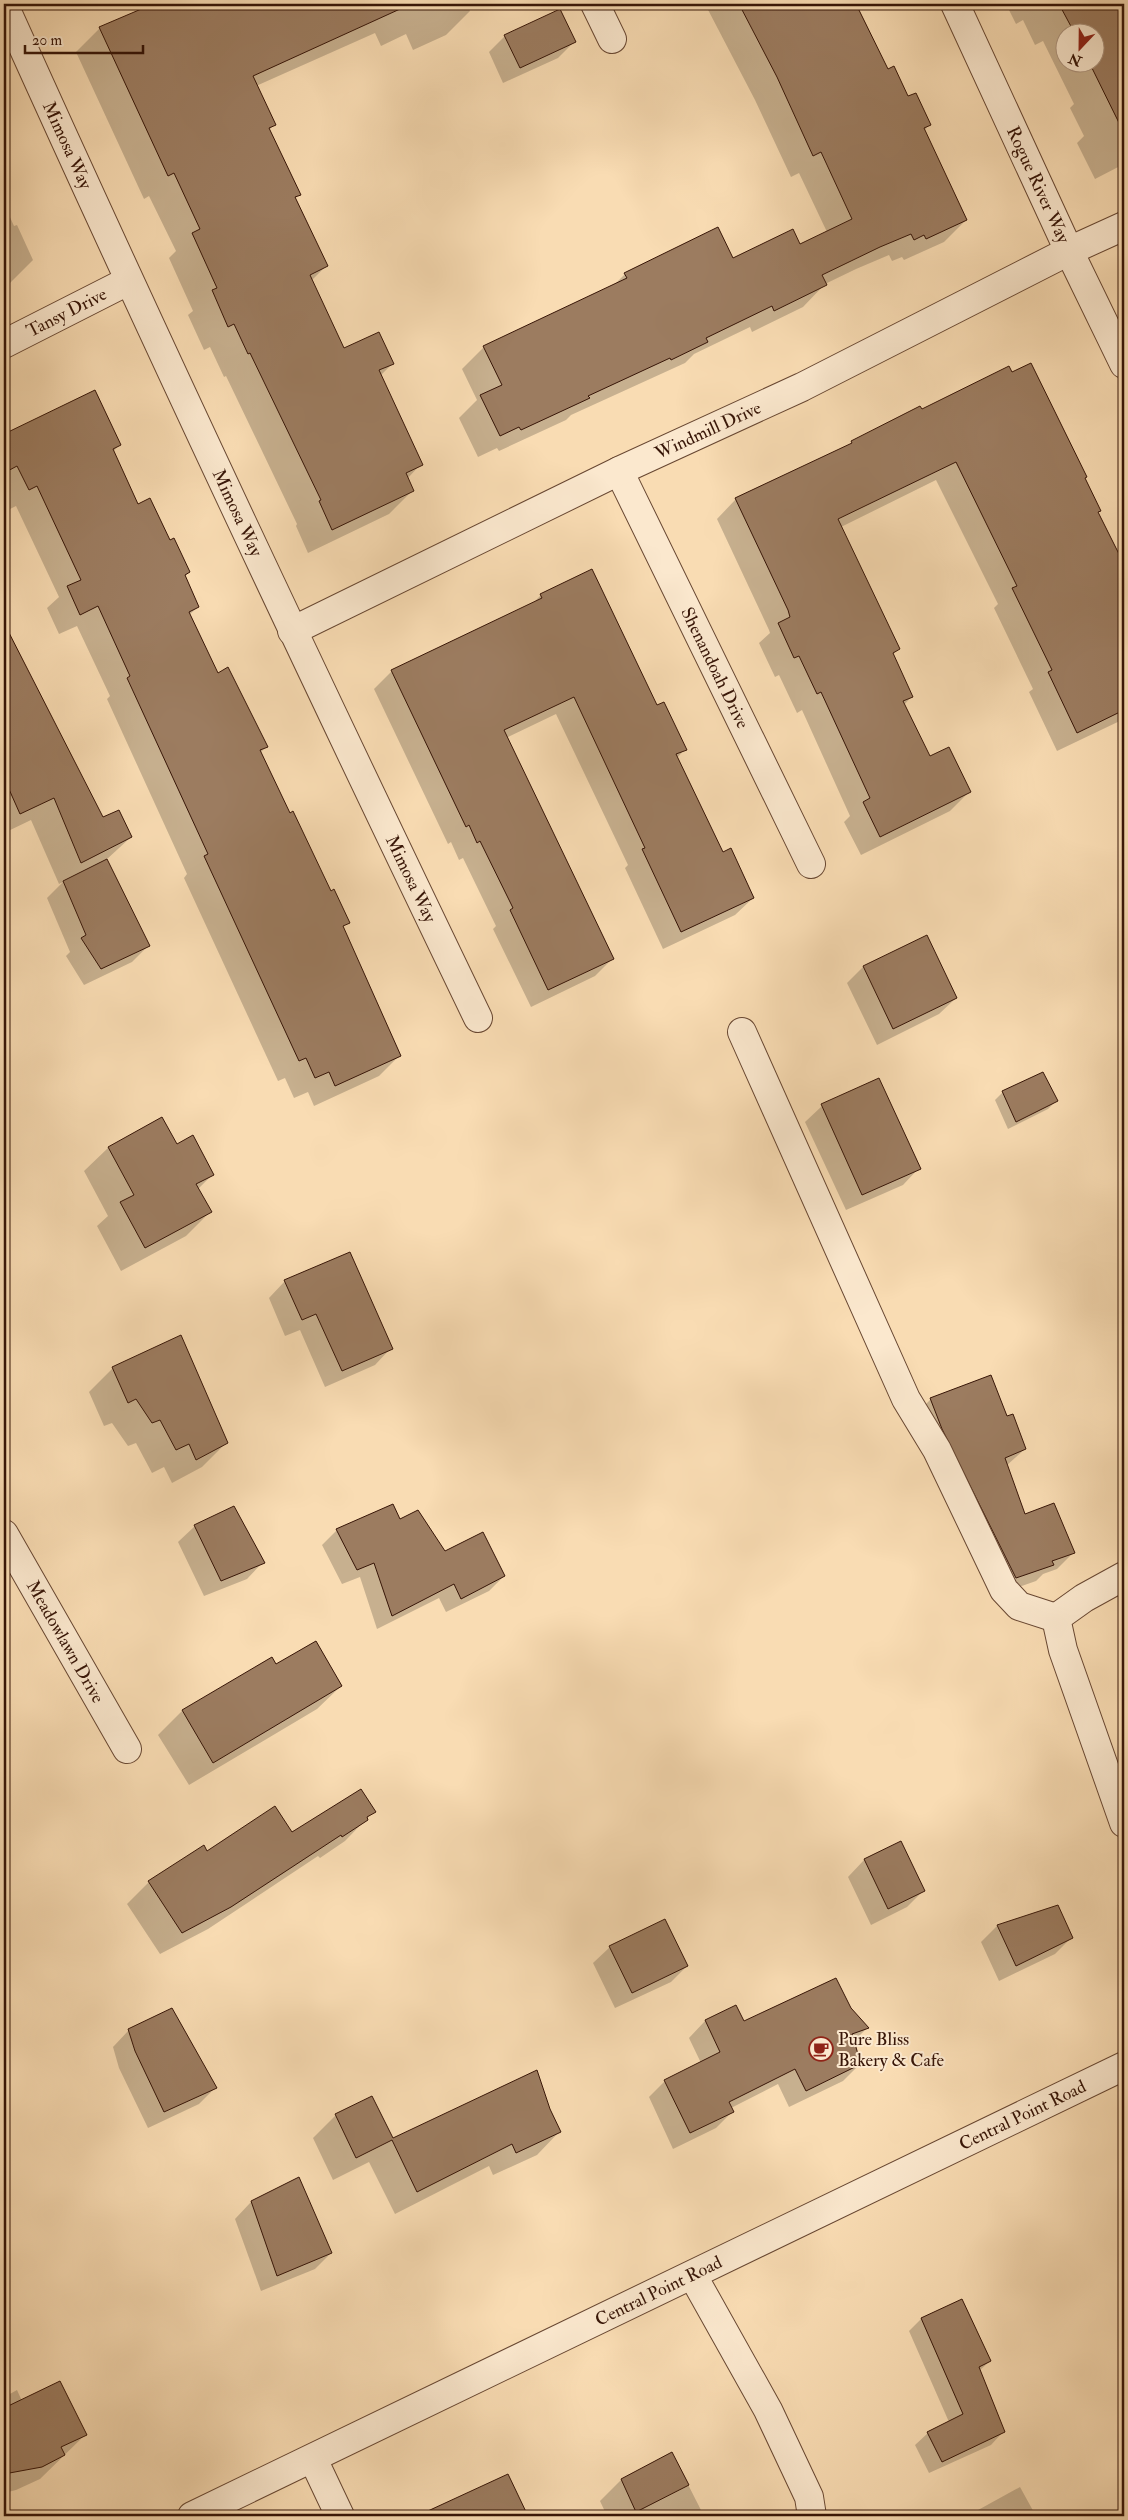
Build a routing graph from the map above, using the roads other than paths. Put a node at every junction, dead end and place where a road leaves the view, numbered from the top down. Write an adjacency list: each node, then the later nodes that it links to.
1 (595, 4): 4 (street)
2 (955, 4): 6 (street, Rogue River Way)
3 (4, 5): 7 (street, Mimosa Way)
4 (612, 39)
5 (1124, 226): 6 (street, Windmill Drive)
6 (1069, 250): 9 (street, Rogue River Way); 10 (street, Windmill Drive)
7 (128, 280): 8 (street, Tansy Drive); 11 (street, Mimosa Way)
8 (4, 344)
9 (1124, 364)
10 (619, 471): 11 (street, Windmill Drive); 12 (street, Shenandoah Drive)
11 (292, 631): 13 (street, Mimosa Way)
12 (811, 864)
13 (478, 1018)
14 (742, 1032): 17 (street)
15 (4, 1534): 18 (street, Meadowlawn Drive)
16 (1124, 1576): 17 (street)
17 (1056, 1618): 19 (street)
18 (127, 1749)
19 (1124, 1823)
20 (1124, 2066): 21 (street, Central Point Road)
21 (693, 2276): 22 (street, Central Point Road); 25 (street)
22 (313, 2459): 23 (street, Central Point Road); 24 (street)
23 (192, 2516)
24 (340, 2516)
25 (812, 2516)

